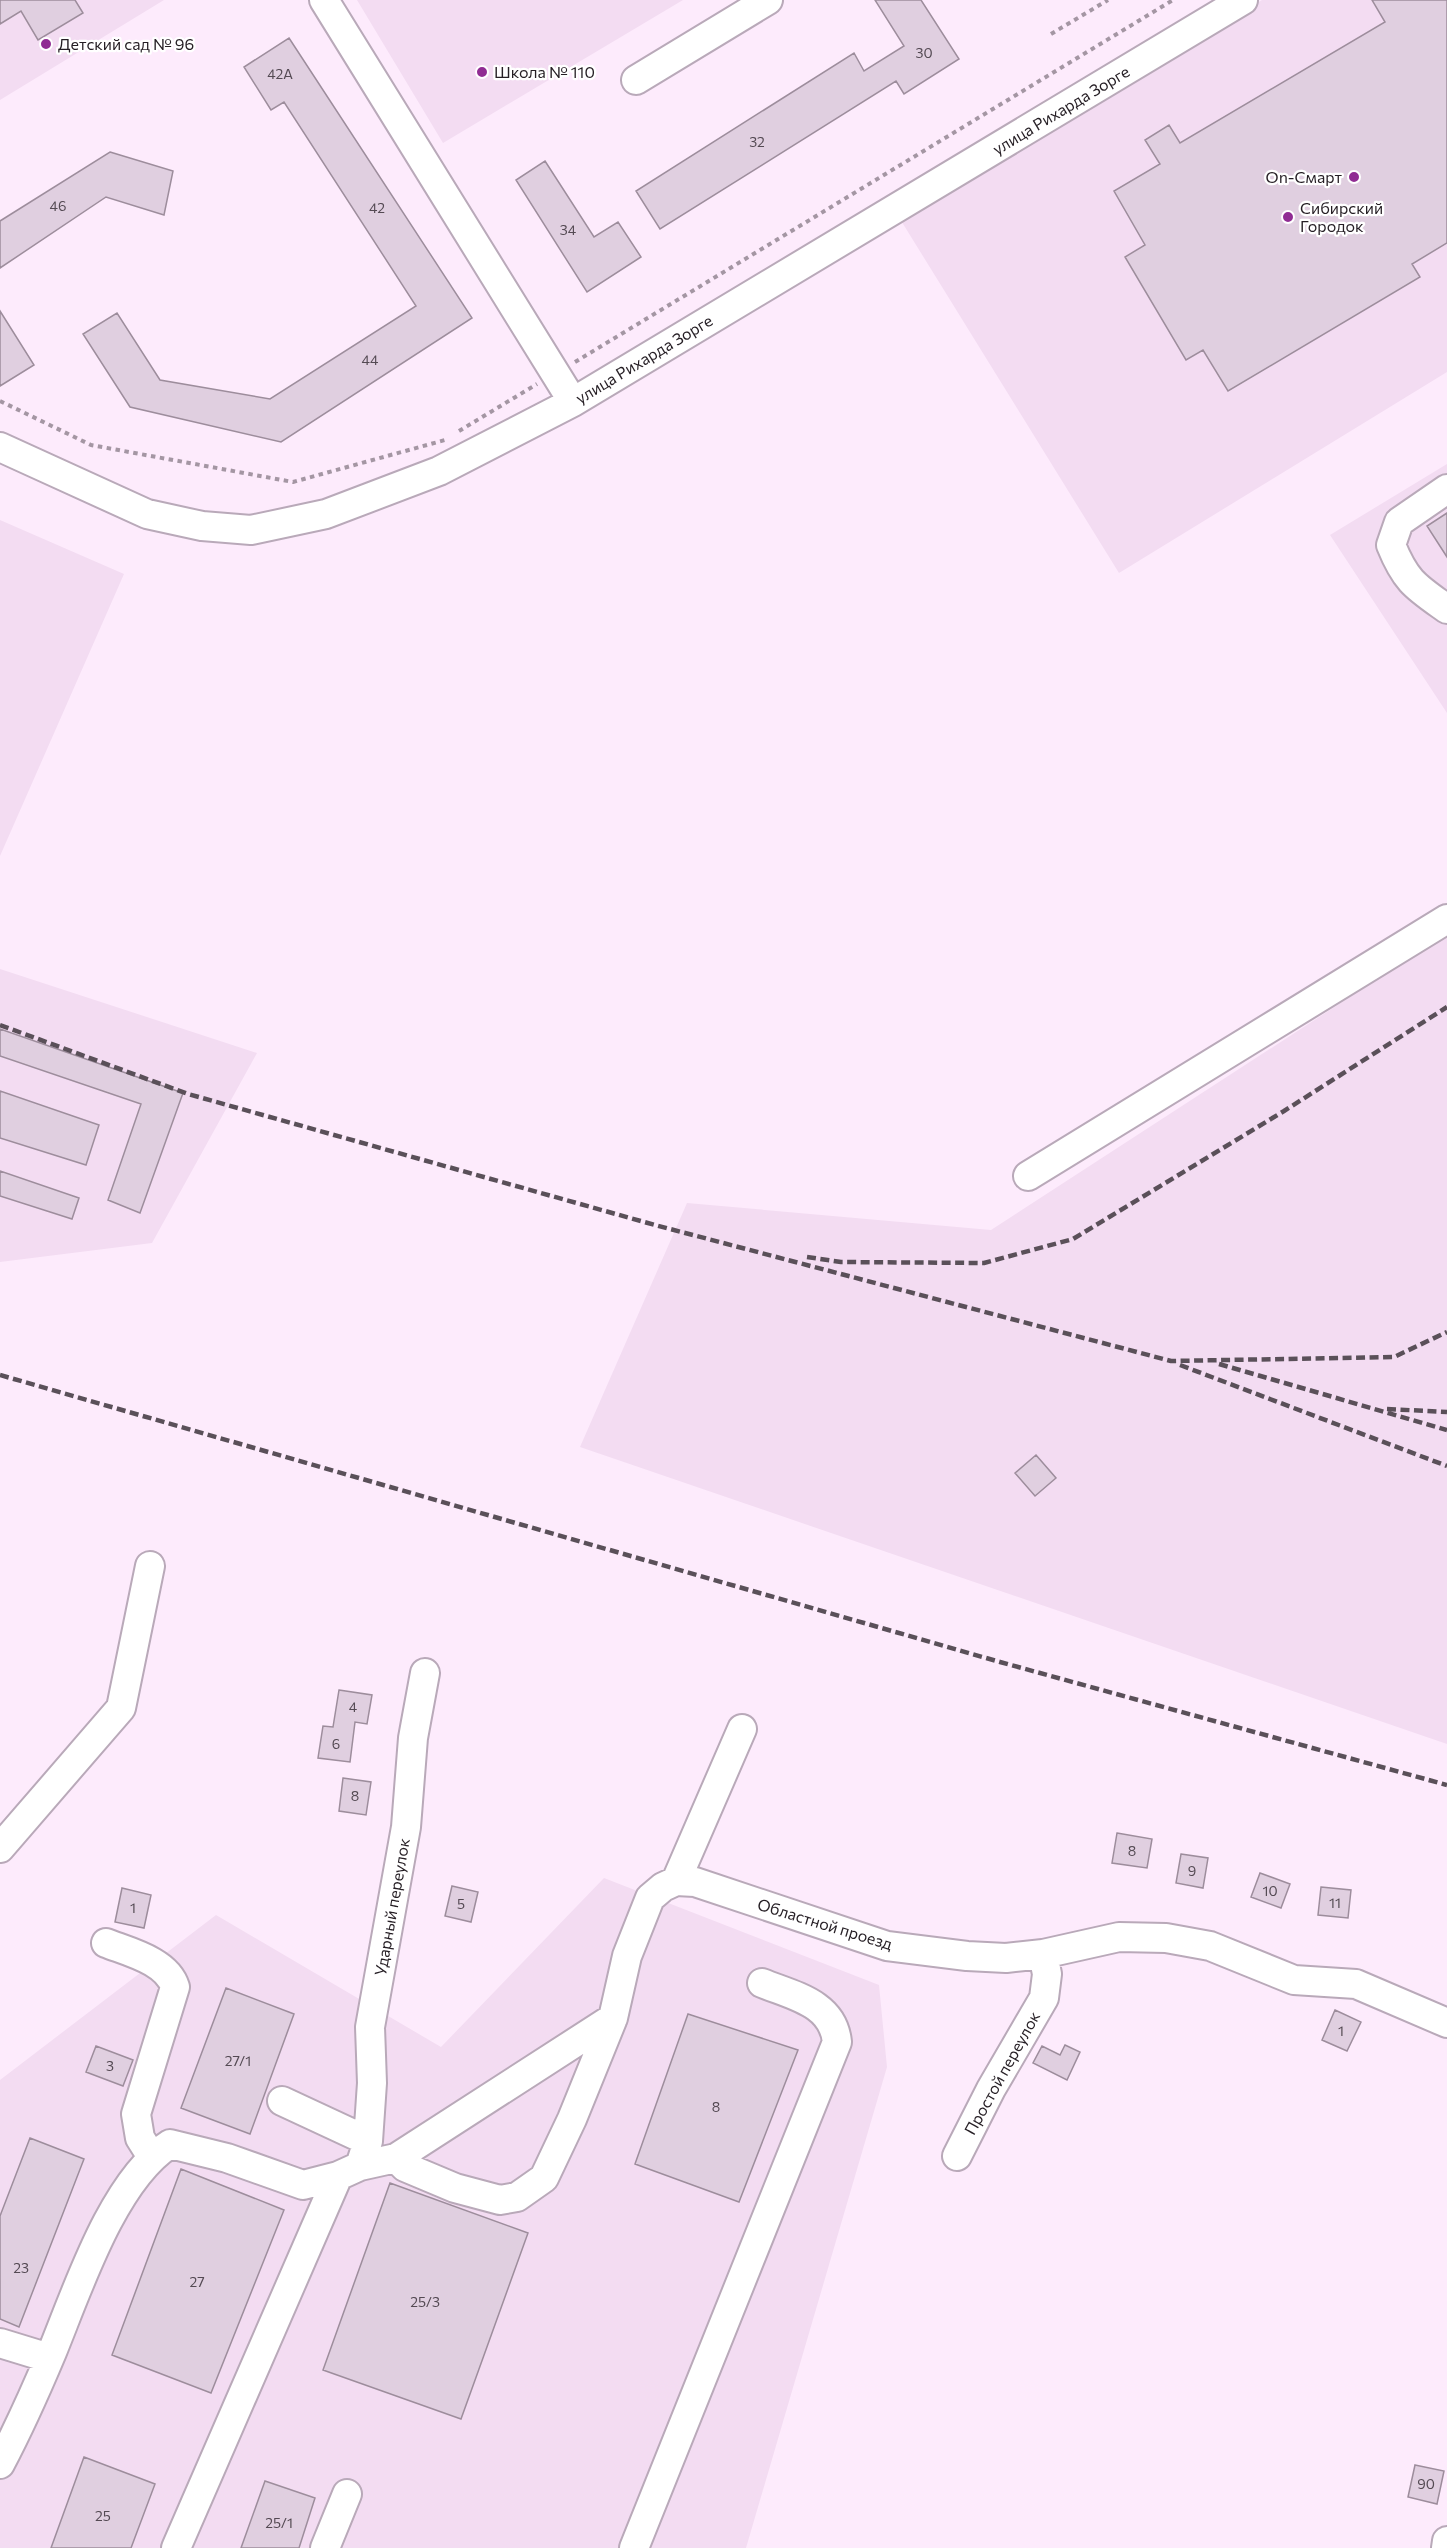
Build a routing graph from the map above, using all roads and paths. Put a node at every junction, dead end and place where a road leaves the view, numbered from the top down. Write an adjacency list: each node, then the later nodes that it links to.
1 (324, 0): 8 (street)
2 (768, 0): 7 (street)
3 (1108, 0): 6 (path)
4 (1173, 0): 8 (path)
5 (1243, 0): 10 (street, улица Рихарда Зорге)
6 (1051, 34)
7 (636, 81)
8 (555, 373): 10 (street); 11 (path)
9 (0, 401): 12 (path)
10 (573, 402): 13 (street, улица Рихарда Зорге)
11 (456, 433)
12 (446, 439)
13 (0, 447)
14 (1447, 489): 15 (street)
15 (1447, 609)
16 (1447, 919): 17 (street)
17 (1028, 1176)
18 (150, 1566): 21 (street)
19 (425, 1673): 32 (street, Ударный переулок)
20 (742, 1730): 22 (street)
21 (0, 1848)
22 (676, 1881): 24 (street, Областной проезд); 26 (street)
23 (106, 1943): 30 (street)
24 (1043, 1954): 27 (street, Областной проезд); 29 (street, Простой переулок)
25 (762, 1983): 40 (street)
26 (613, 2018): 31 (street); 31 (street)
27 (1447, 2023)
28 (282, 2101): 32 (street)
29 (957, 2156)
30 (152, 2157): 32 (street); 34 (street)
31 (396, 2158): 32 (street)
32 (355, 2161): 38 (street, Ударный переулок)
33 (0, 2343): 34 (street)
34 (49, 2358): 35 (street)
35 (0, 2464)
36 (347, 2494): 39 (street)
37 (1447, 2541): 41 (street)
38 (176, 2548)
39 (325, 2548)
40 (634, 2548)
41 (1446, 2548)

